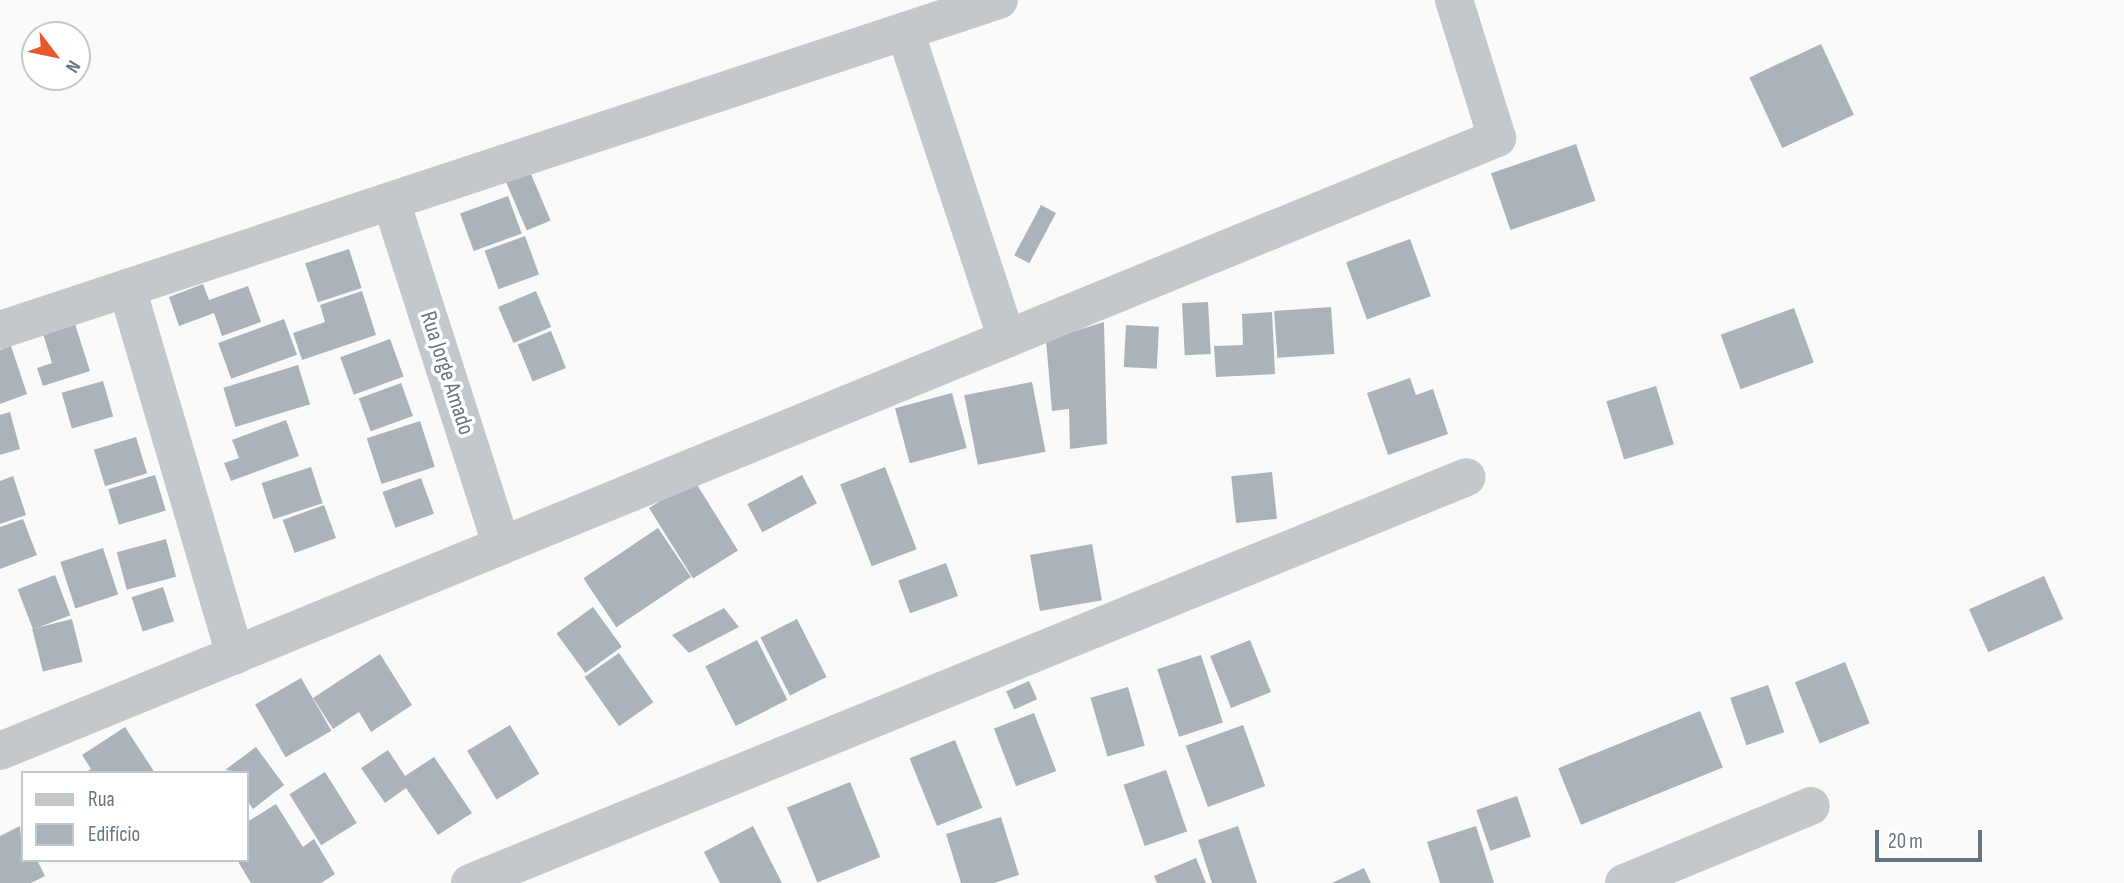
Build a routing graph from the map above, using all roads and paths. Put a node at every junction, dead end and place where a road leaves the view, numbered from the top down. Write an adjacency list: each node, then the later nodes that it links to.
1 (999, 0): 3 (street)
2 (1454, 0): 7 (street)
3 (905, 31): 4 (street); 7 (street)
4 (391, 201): 5 (street); 9 (street, Rua Jorge Amado)
5 (127, 288): 6 (street); 10 (street)
6 (0, 330)
7 (1007, 339): 9 (street)
8 (1467, 477): 13 (street)
9 (502, 546): 10 (street)
10 (234, 655): 11 (street)
11 (0, 751)
12 (1811, 806): 14 (street)
13 (470, 883)
14 (1624, 883)

